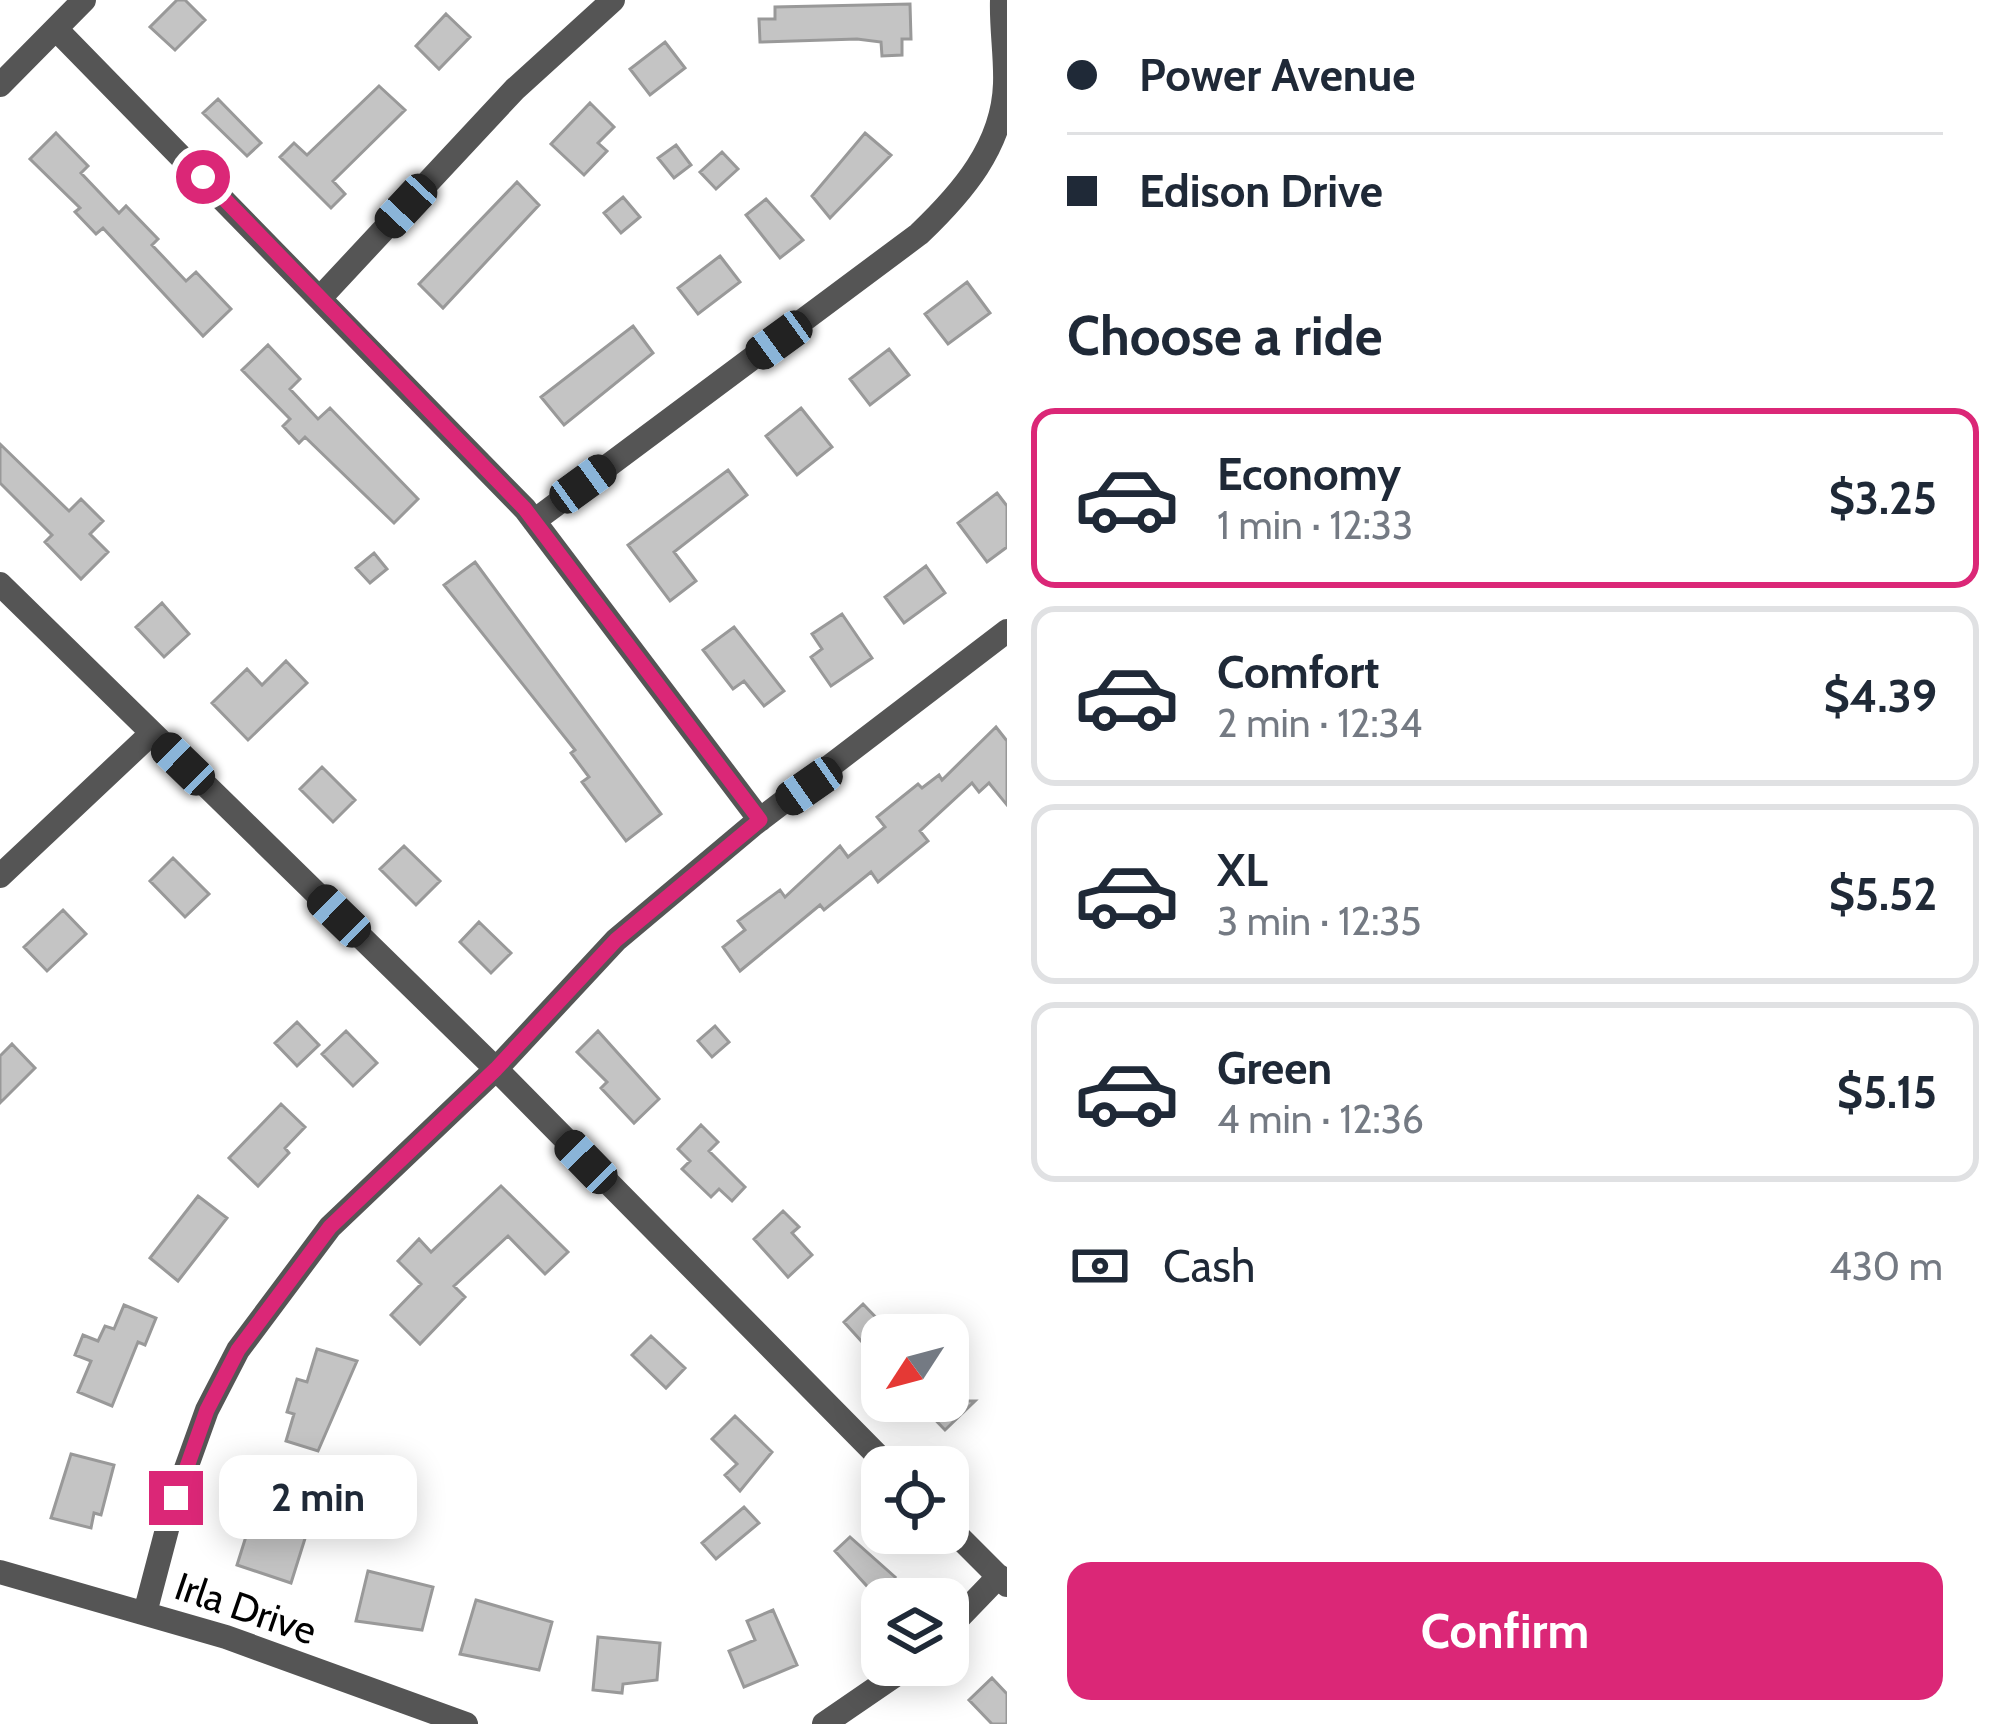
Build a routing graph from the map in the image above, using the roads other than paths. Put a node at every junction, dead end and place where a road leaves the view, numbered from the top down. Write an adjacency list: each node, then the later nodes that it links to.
1 (84, 0): 4 (street)
2 (613, 0): 6 (street)
3 (1002, 0): 7 (street)
4 (56, 29): 5 (street); 6 (street)
5 (0, 85)
6 (320, 298): 7 (street)
7 (534, 521): 11 (street)
8 (0, 584): 10 (street)
9 (1007, 631): 11 (street)
10 (152, 733): 12 (street); 13 (street)
11 (760, 820): 13 (street)
12 (0, 876)
13 (496, 1069): 14 (street); 19 (street)
14 (868, 1446)
15 (969, 1547): 17 (street)
16 (0, 1572): 19 (street, Irla Drive)
17 (1003, 1580): 18 (street)
18 (969, 1610)
19 (145, 1613): 21 (street, Irla Drive)
20 (879, 1686): 22 (street)
21 (466, 1724)
22 (824, 1724)

